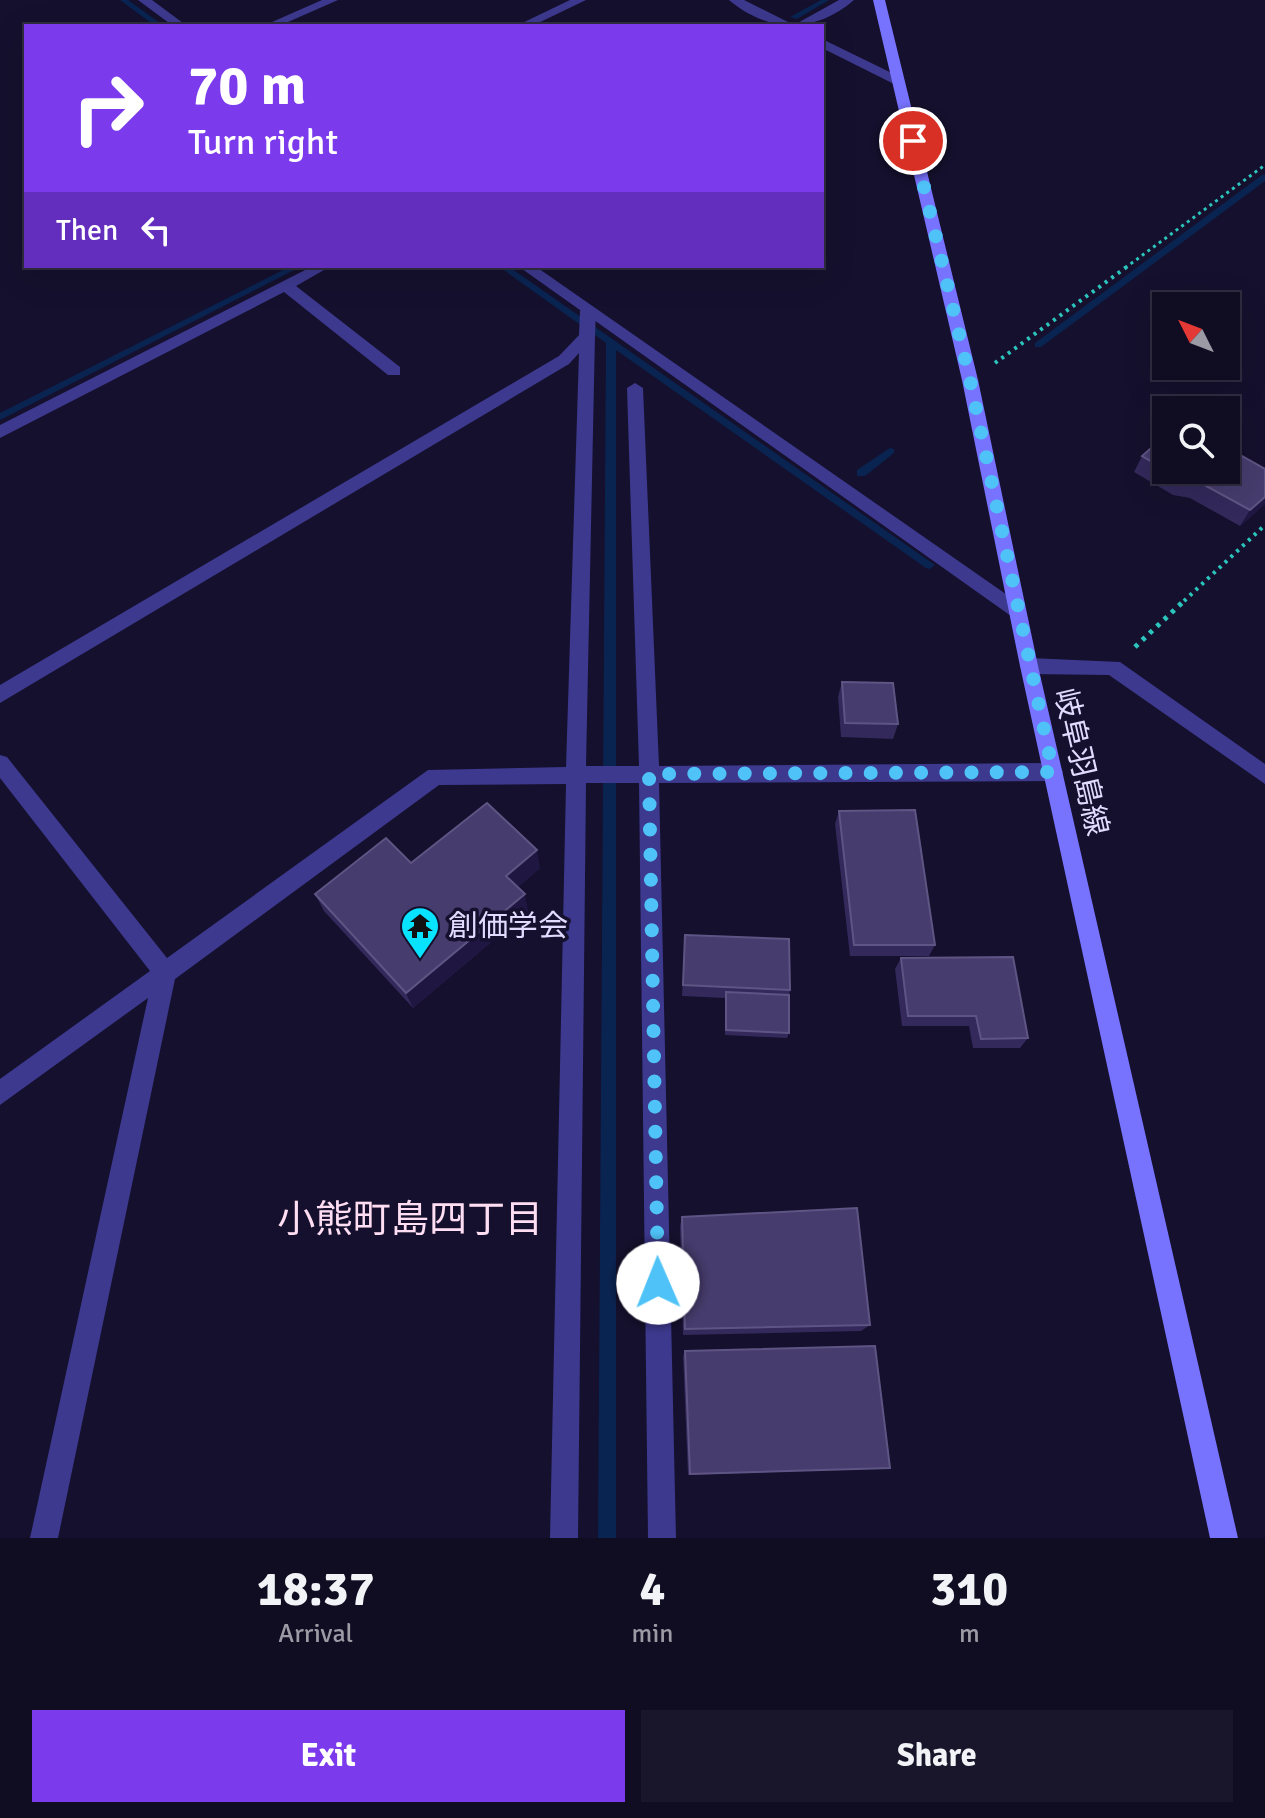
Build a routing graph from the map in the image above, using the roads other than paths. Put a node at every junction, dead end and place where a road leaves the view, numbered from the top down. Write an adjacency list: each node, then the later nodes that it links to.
1 (144, 0): 7 (street)
2 (332, 0): 8 (street)
3 (580, 0): 9 (street)
4 (735, 0): 10 (street)
5 (848, 0): 11 (street)
6 (879, 0): 13 (main road, 岐阜羽島線)
7 (178, 24)
8 (274, 24)
9 (526, 24)
10 (784, 24)
11 (803, 24)
12 (824, 44): 13 (street)
13 (898, 81): 22 (main road, 岐阜羽島線)
14 (320, 268): 16 (street)
15 (528, 268): 17 (street)
16 (286, 286): 19 (street); 21 (street)
17 (588, 311): 18 (street); 22 (street)
18 (587, 335): 24 (street); 28 (street)
19 (394, 371)
20 (635, 388): 27 (street)
21 (0, 432)
22 (1017, 611): 23 (main road, 岐阜羽島線)
23 (1029, 666): 26 (main road, 岐阜羽島線); 29 (street)
24 (0, 695)
25 (0, 763): 30 (street)
26 (1053, 772): 27 (street); 35 (main road, 岐阜羽島線)
27 (649, 774): 28 (street); 34 (street)
28 (576, 775): 30 (street); 33 (street)
29 (1265, 775)
30 (165, 973): 31 (street); 32 (street)
31 (0, 1093)
32 (44, 1538)
33 (564, 1538)
34 (662, 1538)
35 (1224, 1538)

